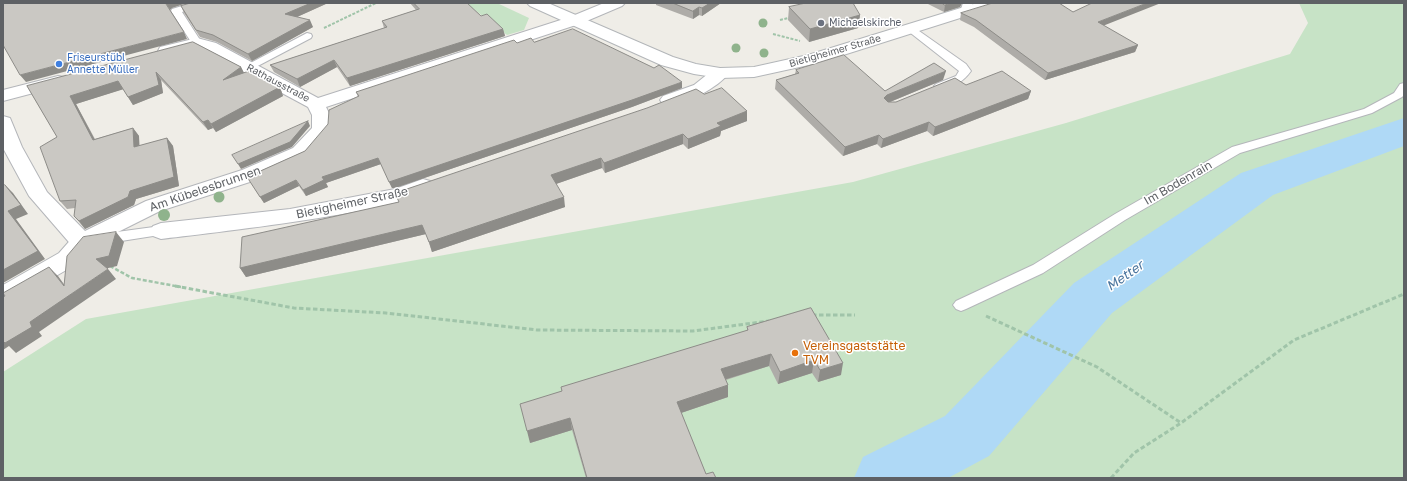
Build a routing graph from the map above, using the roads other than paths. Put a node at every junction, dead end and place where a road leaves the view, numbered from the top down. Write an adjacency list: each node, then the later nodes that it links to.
1 (202, 3): 9 (lane)
2 (536, 3): 6 (street, Bietigheimer Straße)
3 (617, 3): 6 (street, Rathausstraße)
4 (993, 3): 5 (street, Bietigheimer Straße)
5 (966, 7): 7 (street, Bietigheimer Straße)
6 (576, 20): 12 (street, Bietigheimer Straße); 17 (street, Rathausstraße)
7 (912, 29): 12 (street, Bietigheimer Straße); 15 (lane)
8 (307, 36): 11 (lane)
9 (197, 43): 10 (street); 11 (street, Rathausstraße)
10 (152, 55)
11 (248, 67): 17 (street, Rathausstraße)
12 (720, 73): 18 (street)
13 (70, 78): 16 (street)
14 (1404, 86): 24 (lane, Im Bodenrain)
15 (932, 89)
16 (3, 96)
17 (316, 104): 22 (street, Am Kübelesbrunnen)
18 (653, 106)
19 (3, 122): 22 (street)
20 (442, 180): 21 (street, Bietigheimer Straße)
21 (161, 231): 22 (lane, Bietigheimer Straße)
22 (82, 242): 23 (street)
23 (3, 296)
24 (961, 305)

